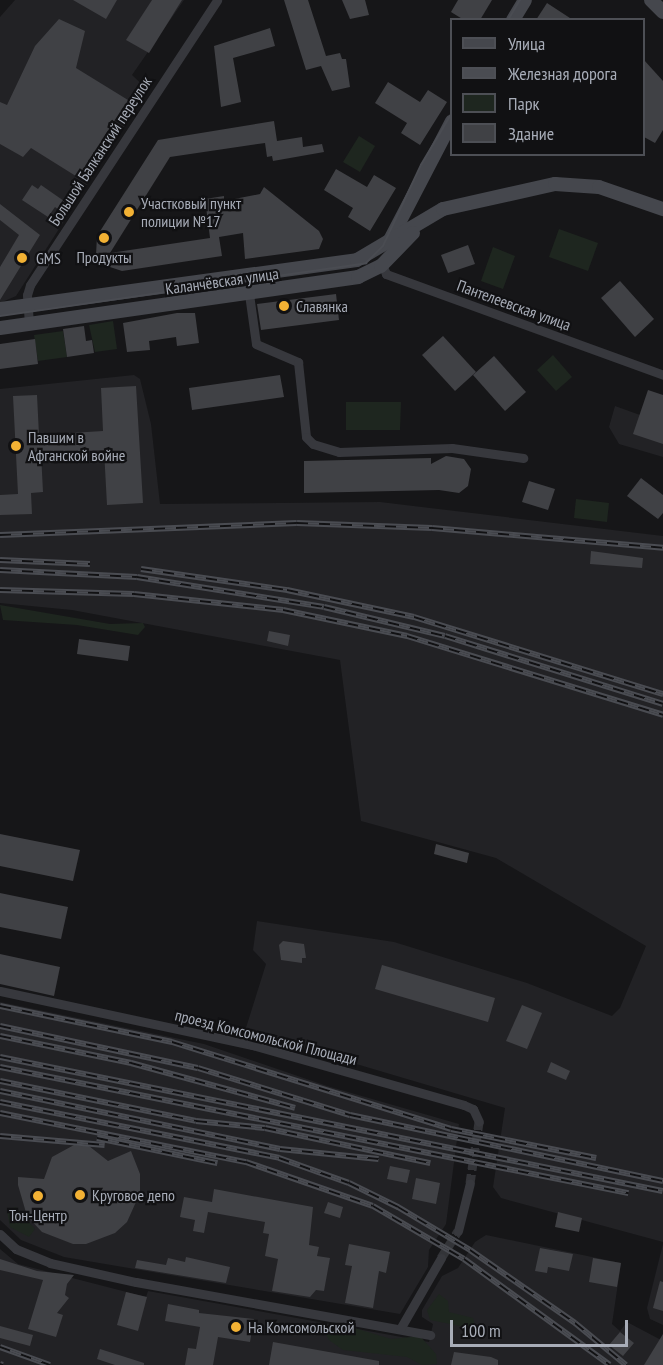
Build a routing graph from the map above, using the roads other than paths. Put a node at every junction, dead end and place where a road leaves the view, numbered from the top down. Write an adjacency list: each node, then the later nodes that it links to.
1 (216, 0): 12 (street, Большой Балканский переулок)
2 (525, 0): 5 (main road)
3 (651, 0): 4 (main road)
4 (663, 12)
5 (514, 18)
6 (450, 125): 9 (main road)
7 (663, 209): 8 (main road)
8 (427, 218): 9 (main road, Каланчёвская улица); 10 (main road, Каланчёвская улица)
9 (388, 243): 10 (street); 12 (main road, Каланчёвская улица)
10 (381, 266): 11 (main road, Каланчёвская улица); 16 (street, Пантелеевская улица)
11 (249, 294): 14 (main road, Каланчёвская улица); 17 (street)
12 (26, 305): 13 (main road, Каланчёвская улица); 14 (street, Большой Балканский переулок)
13 (0, 309)
14 (29, 324): 15 (main road, Каланчёвская улица)
15 (0, 328)
16 (663, 375)
17 (523, 458)
18 (0, 991): 19 (street, проезд Комсомольской Площади)
19 (479, 1122)
20 (470, 1183): 21 (street)
21 (458, 1231)
22 (0, 1234): 24 (street)
23 (441, 1258): 24 (street)
24 (400, 1329): 25 (street)
25 (430, 1335)

